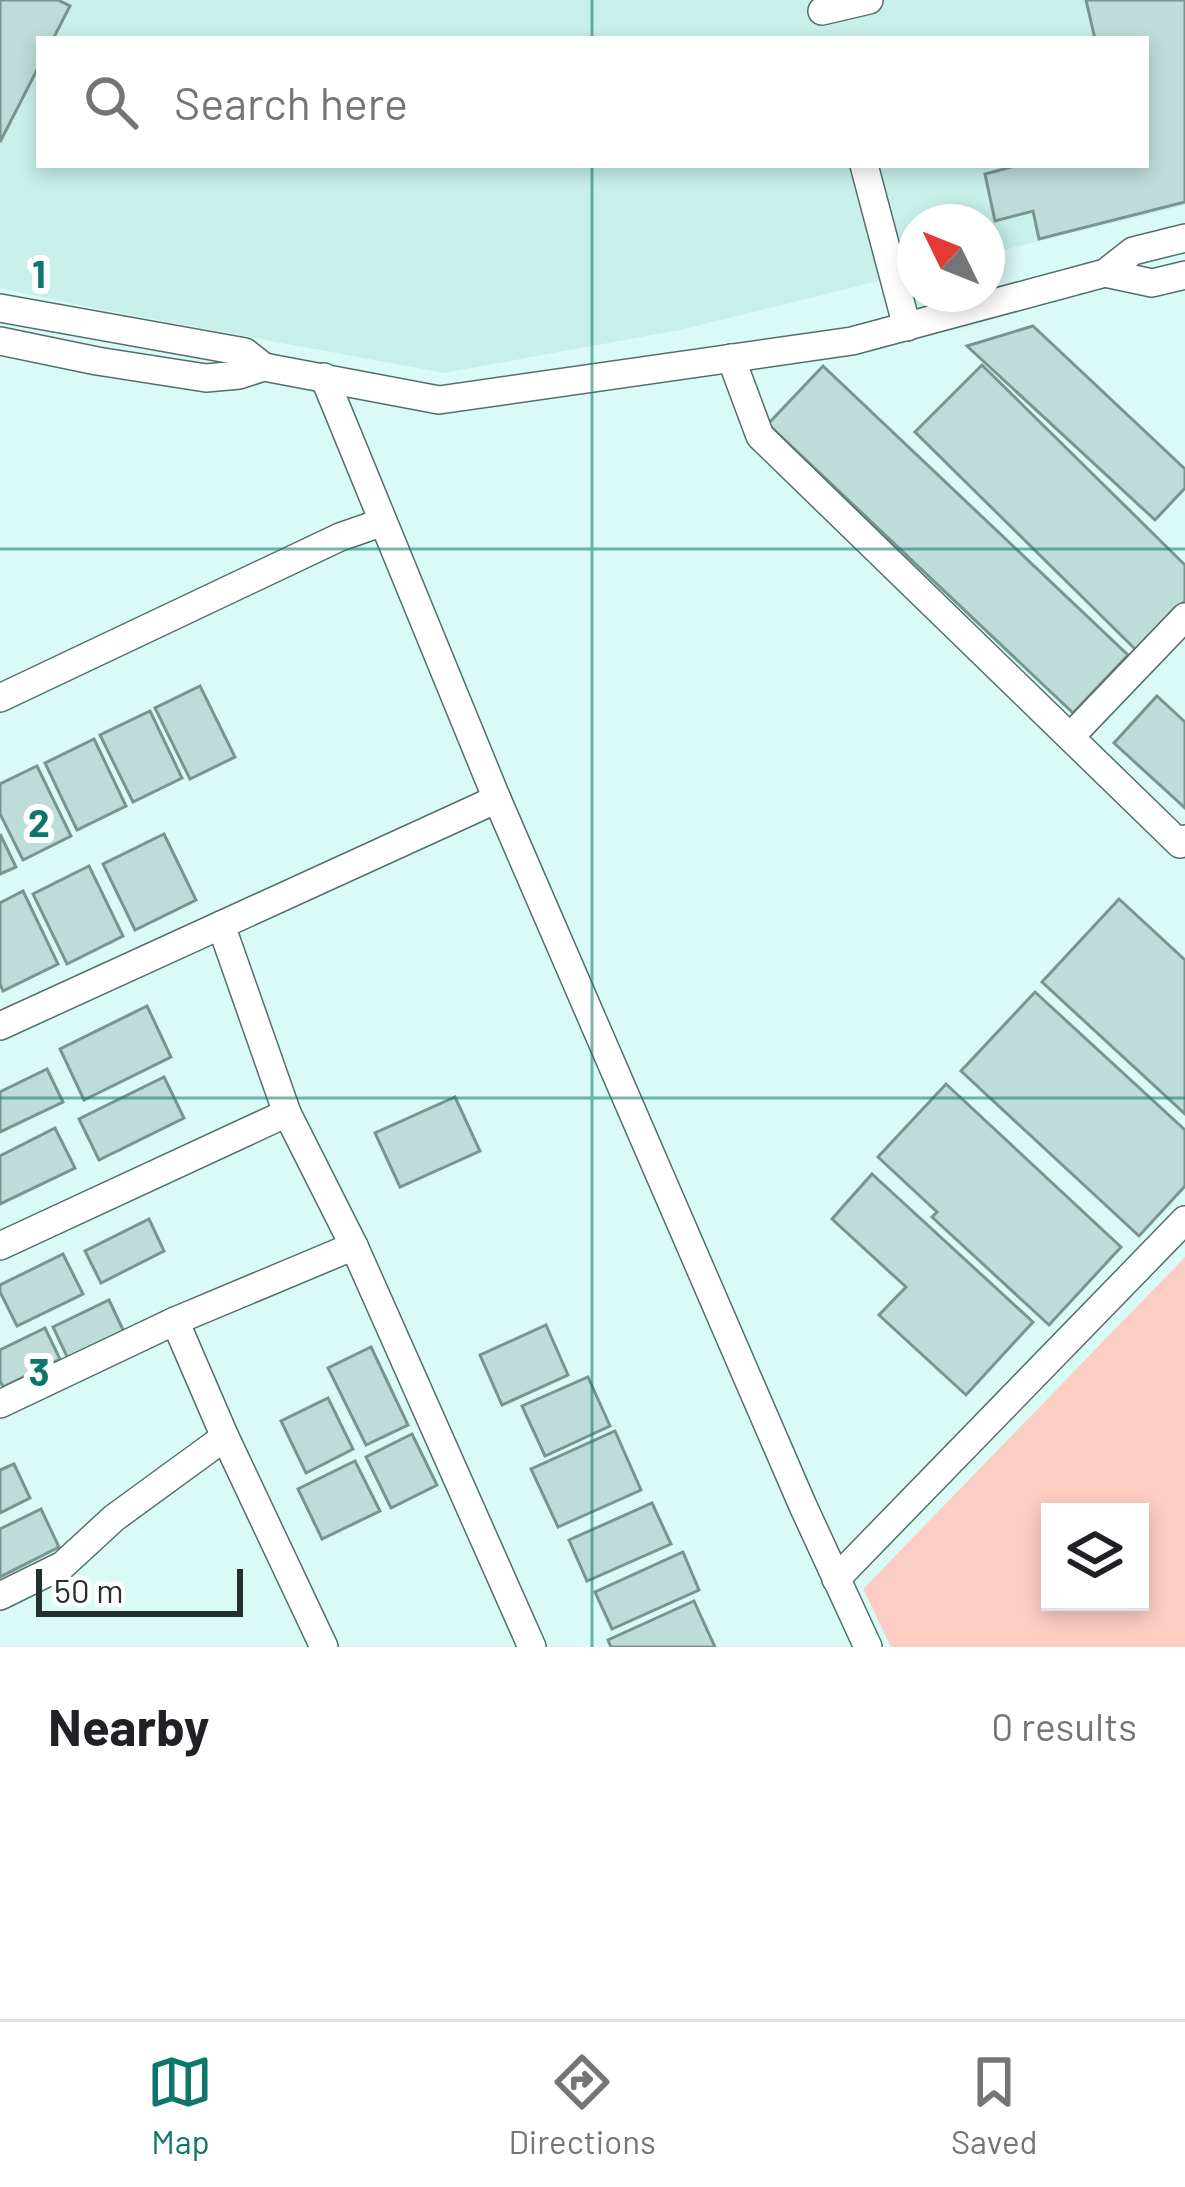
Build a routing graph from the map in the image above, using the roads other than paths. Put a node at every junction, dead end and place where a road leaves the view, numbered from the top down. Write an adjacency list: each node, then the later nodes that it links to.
1 (869, 0): 2 (street)
2 (821, 5): 3 (street)
3 (829, 36)
4 (864, 168): 9 (street)
5 (1185, 238): 6 (street)
6 (1105, 273): 7 (street); 9 (street)
7 (1185, 275)
8 (0, 308): 12 (street)
9 (907, 326): 11 (street)
10 (0, 341): 12 (street)
11 (731, 358): 13 (street); 17 (street)
12 (263, 367): 13 (street)
13 (324, 377): 14 (street)
14 (383, 522): 16 (street); 18 (street)
15 (1185, 616): 17 (street)
16 (0, 698)
17 (1070, 737): 19 (street)
18 (497, 799): 20 (street); 29 (street)
19 (1185, 838)
20 (221, 925): 21 (street); 22 (street)
21 (0, 1026)
22 (287, 1113): 24 (street); 25 (street)
23 (1185, 1220): 29 (street)
24 (0, 1246)
25 (355, 1246): 26 (street); 32 (street)
26 (175, 1321): 27 (street); 28 (street)
27 (0, 1404)
28 (225, 1437): 30 (street); 31 (street)
29 (836, 1579): 33 (street)
30 (0, 1596)
31 (324, 1647)
32 (532, 1647)
33 (868, 1647)

